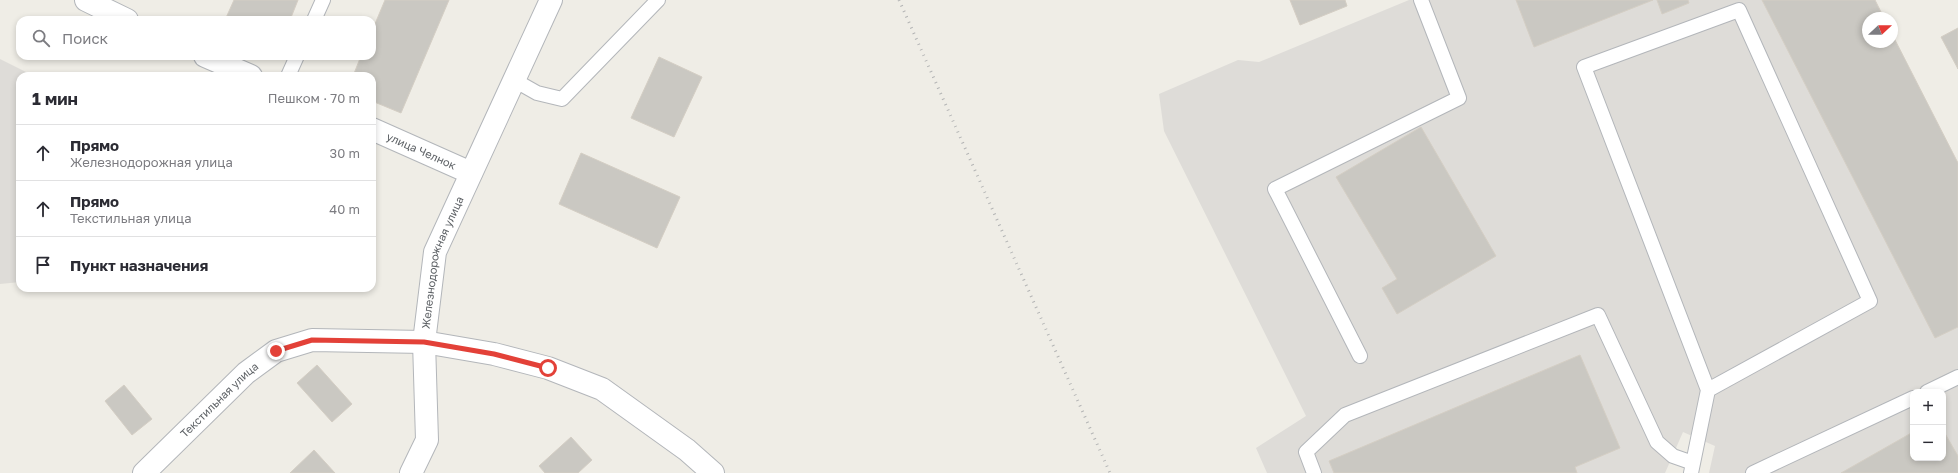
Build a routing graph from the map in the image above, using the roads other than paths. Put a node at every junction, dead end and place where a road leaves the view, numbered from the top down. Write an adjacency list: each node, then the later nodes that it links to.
1 (86, 0): 6 (street)
2 (323, 0): 7 (lane)
3 (551, 0): 12 (street, Железнодорожная улица)
4 (658, 0): 12 (lane)
5 (1421, 0): 16 (lane)
6 (119, 16)
7 (316, 16)
8 (214, 60): 10 (street)
9 (295, 60): 11 (lane)
10 (241, 72)
11 (290, 72)
12 (514, 80): 14 (street, Железнодорожная улица)
13 (376, 131): 14 (street, улица Челнок)
14 (471, 173): 15 (street, Железнодорожная улица)
15 (424, 342): 22 (street, Текстильная улица); 23 (street); 24 (street, Железнодорожная улица)
16 (1360, 356)
17 (1958, 378): 18 (lane)
18 (1934, 389)
19 (1708, 390): 19 (lane); 21 (lane)
20 (1910, 399): 26 (lane)
21 (1692, 468): 25 (lane)
22 (144, 473)
23 (411, 473)
24 (713, 473)
25 (1314, 473)
26 (1753, 473)

